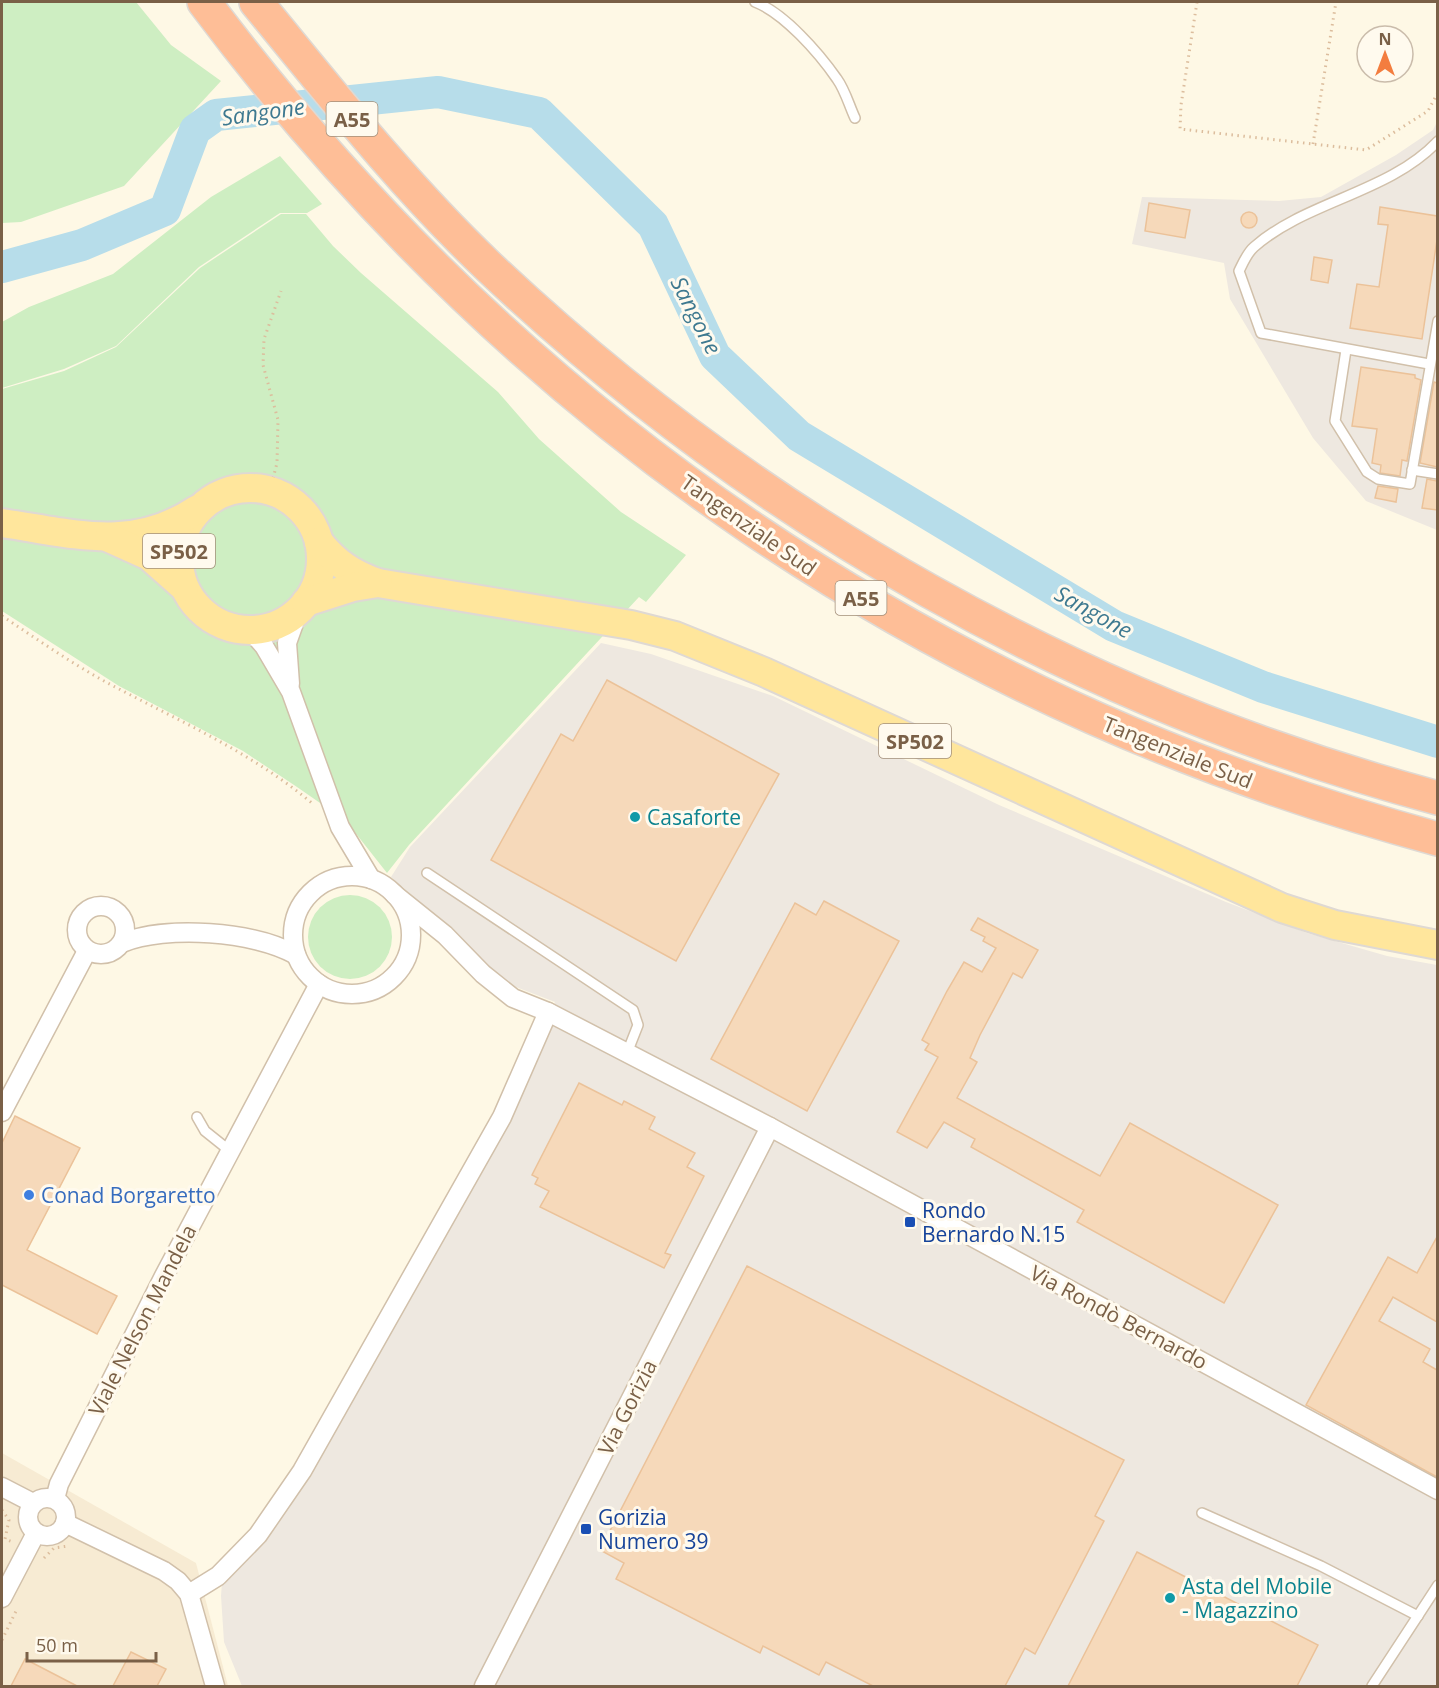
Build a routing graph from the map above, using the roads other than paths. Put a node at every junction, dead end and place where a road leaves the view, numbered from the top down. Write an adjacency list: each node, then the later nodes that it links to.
1 (204, 2): 21 (highway, Tangenziale Sud / A55)
2 (256, 2): 20 (highway, Tangenziale Sud / A55)
3 (755, 2): 4 (lane)
4 (855, 118)
5 (1437, 141): 7 (lane)
6 (1437, 321): 8 (lane)
7 (1346, 350): 8 (lane); 9 (lane)
8 (1430, 364): 9 (lane)
9 (1412, 470): 10 (lane)
10 (1437, 474)
11 (200, 507): 13 (main road, SP502); 14 (main road, SP502); 16 (main road, SP502)
12 (2, 524): 13 (main road, SP502)
13 (107, 537): 16 (main road, SP502)
14 (319, 542): 15 (main road, SP502); 17 (main road, SP502)
15 (378, 583): 17 (main road, SP502); 26 (main road, SP502)
16 (184, 587): 18 (main road, SP502)
17 (302, 607): 18 (main road, SP502); 19 (street)
18 (250, 630): 19 (street)
19 (291, 692): 23 (street)
20 (1437, 798)
21 (1437, 838)
22 (427, 873): 31 (lane)
23 (371, 879): 24 (street); 28 (street)
24 (394, 894): 29 (street); 30 (street, Via Rondò Bernardo)
25 (122, 943): 27 (street); 27 (street); 28 (street)
26 (1437, 945)
27 (87, 951): 32 (street)
28 (296, 955): 29 (street)
29 (319, 984): 35 (street, Viale Nelson Mandela)
30 (548, 1012): 31 (street, Via Rondò Bernardo); 44 (street)
31 (627, 1053): 34 (street, Via Rondò Bernardo)
32 (2, 1112)
33 (197, 1117): 35 (lane)
34 (770, 1127): 37 (street, Via Rondò Bernardo); 48 (street, Via Gorizia)
35 (226, 1157): 38 (street, Viale Nelson Mandela)
36 (2, 1486): 39 (street)
37 (1437, 1490)
38 (55, 1499): 39 (street); 41 (street)
39 (33, 1503): 42 (street)
40 (1202, 1514): 46 (lane)
41 (65, 1523): 42 (street); 44 (street)
42 (36, 1533): 45 (street)
43 (1437, 1585): 46 (lane)
44 (189, 1594): 47 (street)
45 (2, 1598)
46 (1418, 1616): 49 (lane)
47 (215, 1686)
48 (484, 1686)
49 (1372, 1686)

